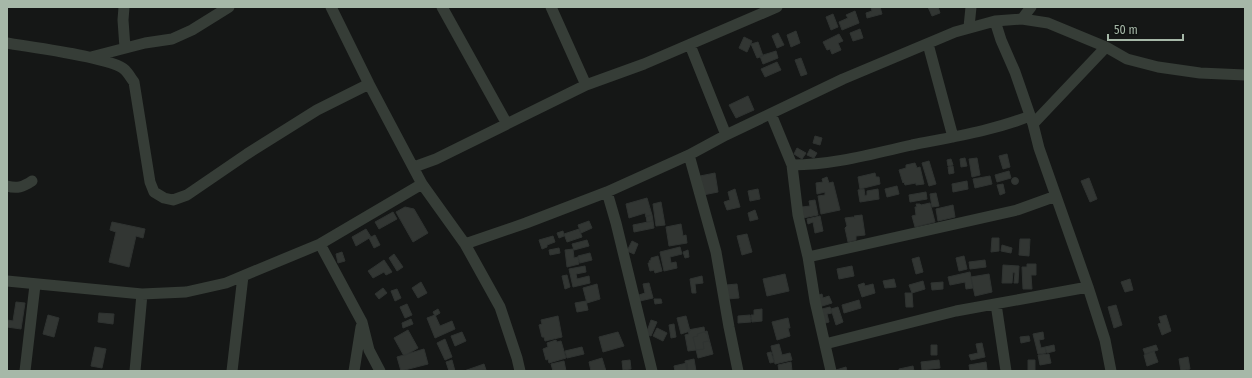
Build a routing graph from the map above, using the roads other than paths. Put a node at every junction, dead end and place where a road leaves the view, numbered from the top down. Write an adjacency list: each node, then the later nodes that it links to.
1 (124, 7): 15 (street)
2 (229, 7): 15 (street)
3 (331, 7): 19 (street)
4 (442, 7): 23 (street)
5 (777, 7): 14 (street)
6 (971, 7): 11 (street)
7 (1031, 7): 9 (street)
8 (553, 8): 20 (street)
9 (1022, 19): 10 (street); 16 (street)
10 (995, 21): 11 (street); 22 (street)
11 (969, 27): 13 (street)
12 (7, 43): 17 (street)
13 (928, 44): 21 (street); 25 (street)
14 (690, 45): 20 (street); 24 (street)
15 (125, 48): 17 (street)
16 (1106, 48): 18 (street); 22 (street)
17 (90, 57): 19 (street)
18 (1245, 75)
19 (369, 84): 28 (street)
20 (586, 85): 23 (street)
21 (771, 114): 24 (street); 27 (street)
22 (1032, 120): 25 (street); 33 (street)
23 (508, 124): 28 (street)
24 (726, 135): 26 (street)
25 (953, 137): 27 (street)
26 (689, 155): 32 (street); 52 (street)
27 (792, 165): 36 (street)
28 (414, 167): 30 (street)
29 (32, 181): 31 (street)
30 (422, 184): 34 (street); 35 (street)
31 (7, 186)
32 (607, 192): 35 (street); 51 (street)
33 (1056, 196): 36 (street); 40 (street)
34 (320, 244): 37 (street); 43 (street)
35 (465, 244): 50 (street)
36 (808, 257): 44 (street)
37 (243, 276): 41 (street); 47 (street)
38 (7, 281): 39 (street)
39 (35, 285): 41 (street); 45 (street)
40 (1088, 287): 42 (street); 55 (street)
41 (142, 294): 46 (street)
42 (996, 304): 44 (street); 54 (street)
43 (362, 322): 48 (street); 49 (street)
44 (825, 344): 53 (street)
45 (25, 371)
46 (135, 371)
47 (232, 371)
48 (354, 371)
49 (380, 371)
50 (520, 371)
51 (652, 371)
52 (738, 371)
53 (831, 371)
54 (1006, 371)
55 (1111, 371)

